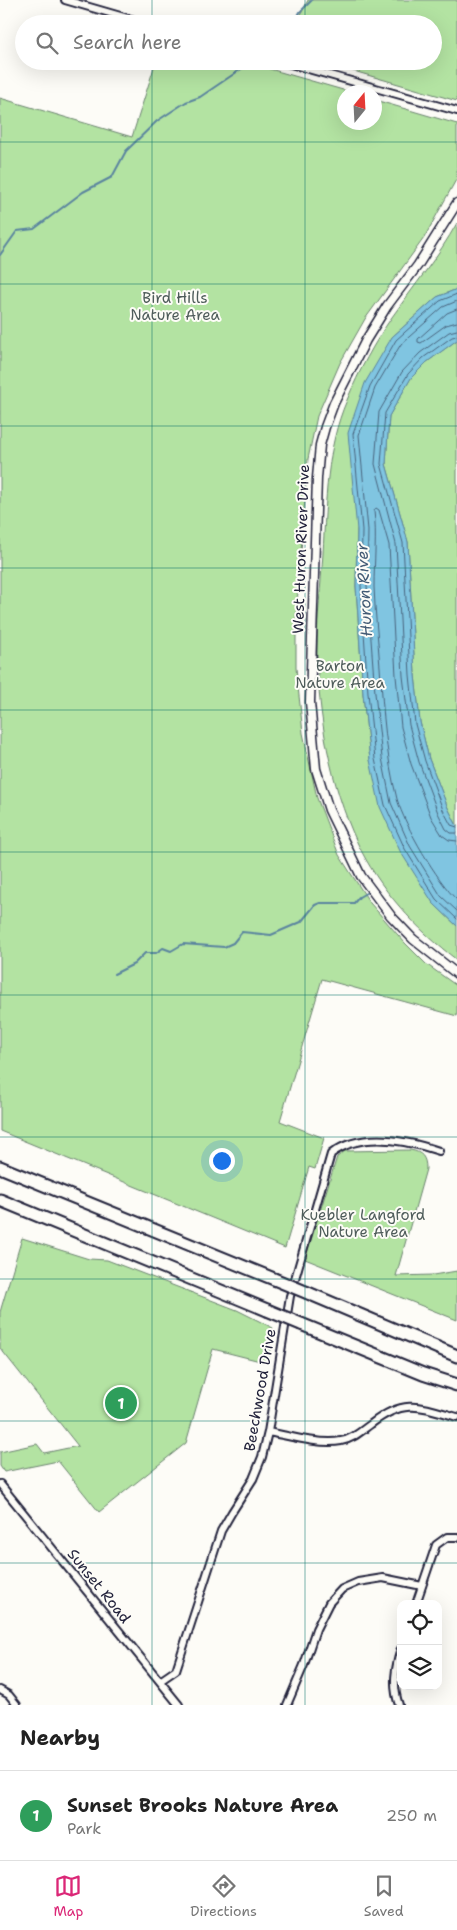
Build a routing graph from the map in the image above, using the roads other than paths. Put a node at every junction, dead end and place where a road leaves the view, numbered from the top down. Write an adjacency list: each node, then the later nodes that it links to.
1 (65, 0): 2 (street)
2 (117, 15)
3 (312, 70): 4 (street)
4 (457, 111)
5 (457, 203): 6 (street, West Huron River Drive)
6 (457, 974)
7 (439, 1151): 13 (street, Beechwood Drive)
8 (0, 1167): 10 (highway, bridge)
9 (0, 1200): 11 (highway, bridge)
10 (457, 1356)
11 (457, 1385)
12 (457, 1417): 13 (street)
13 (268, 1432): 19 (street, Beechwood Drive)
14 (0, 1484): 19 (street, Sunset Road)
15 (457, 1537): 16 (street)
16 (422, 1586): 17 (street); 23 (street)
17 (417, 1600)
18 (397, 1665): 24 (street)
19 (160, 1681): 22 (street, Sunset Road)
20 (0, 1690): 21 (street)
21 (17, 1705)
22 (179, 1705)
23 (287, 1705)
24 (399, 1705)

